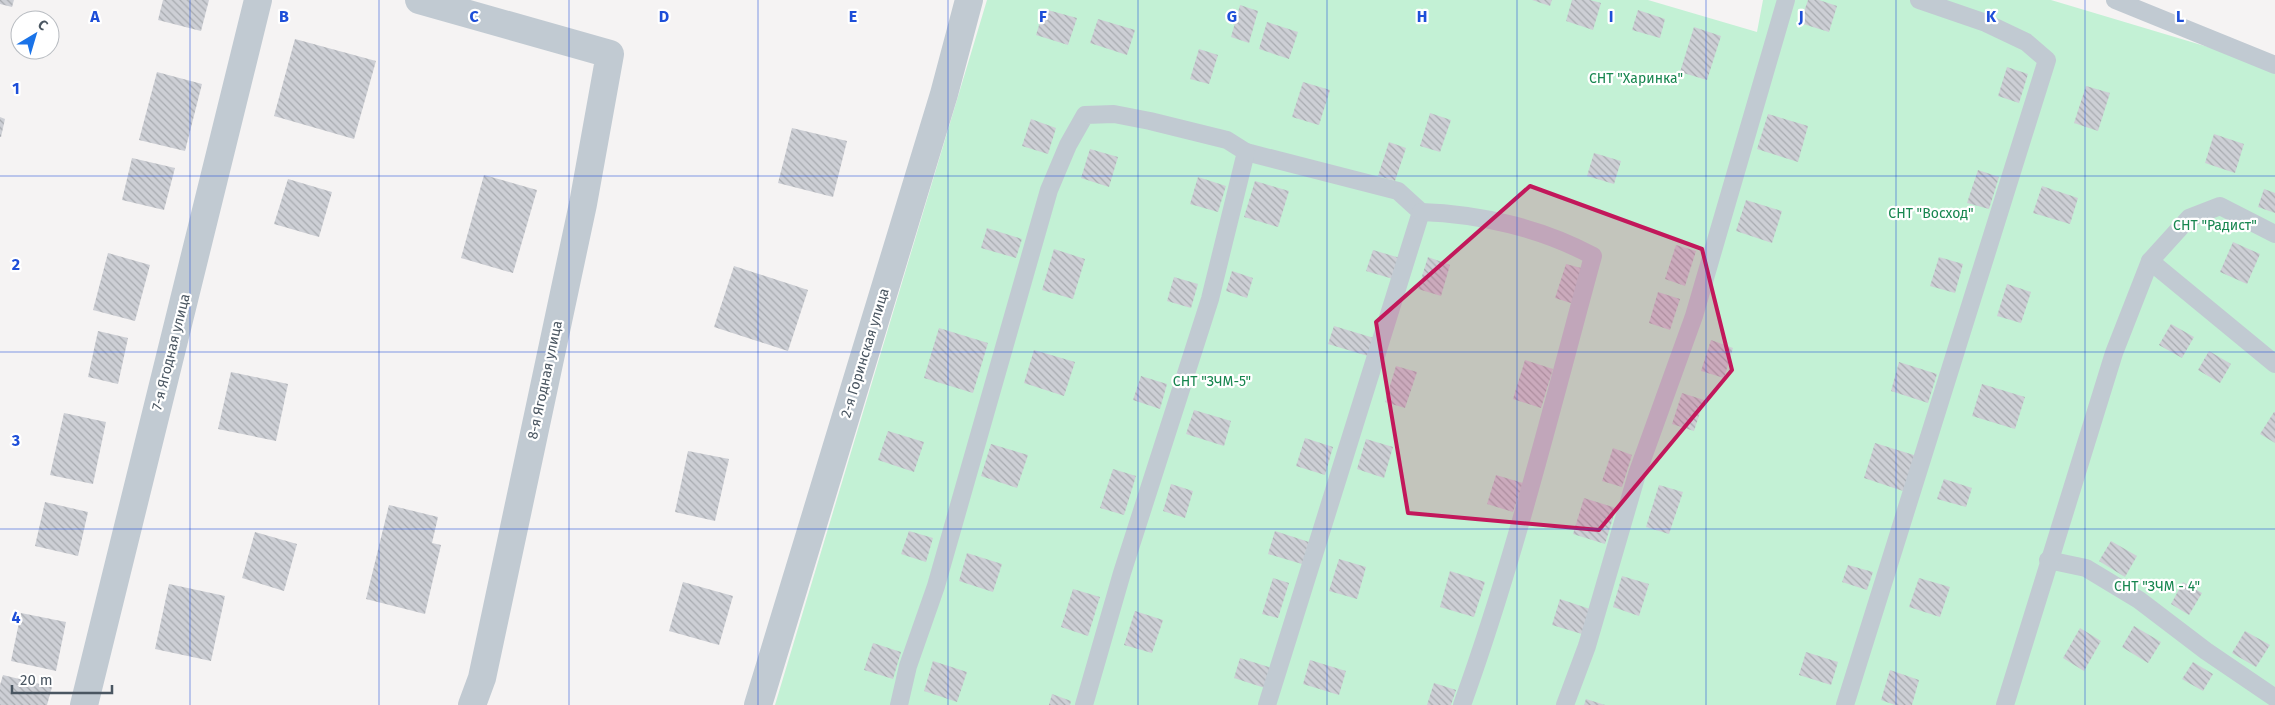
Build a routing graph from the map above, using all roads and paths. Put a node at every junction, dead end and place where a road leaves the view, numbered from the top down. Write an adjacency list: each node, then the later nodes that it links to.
1 (258, 0): 15 (street, 7-я Ягодная улица)
2 (420, 0): 16 (street, 8-я Ягодная улица)
3 (969, 0): 17 (street, 2-я Горинская улица)
4 (1786, 0): 22 (lane)
5 (1920, 0): 23 (lane)
6 (2116, 0): 7 (lane)
7 (2275, 65)
8 (1246, 152): 9 (lane); 18 (lane); 19 (lane)
9 (1421, 212): 20 (lane); 21 (lane)
10 (2275, 234): 11 (lane)
11 (2150, 261): 12 (lane); 13 (lane)
12 (2275, 364)
13 (2048, 560): 14 (lane); 24 (lane)
14 (2275, 698)
15 (84, 705)
16 (472, 705)
17 (758, 705)
18 (899, 705)
19 (1084, 705)
20 (1267, 705)
21 (1462, 705)
22 (1566, 705)
23 (1845, 705)
24 (2005, 705)

